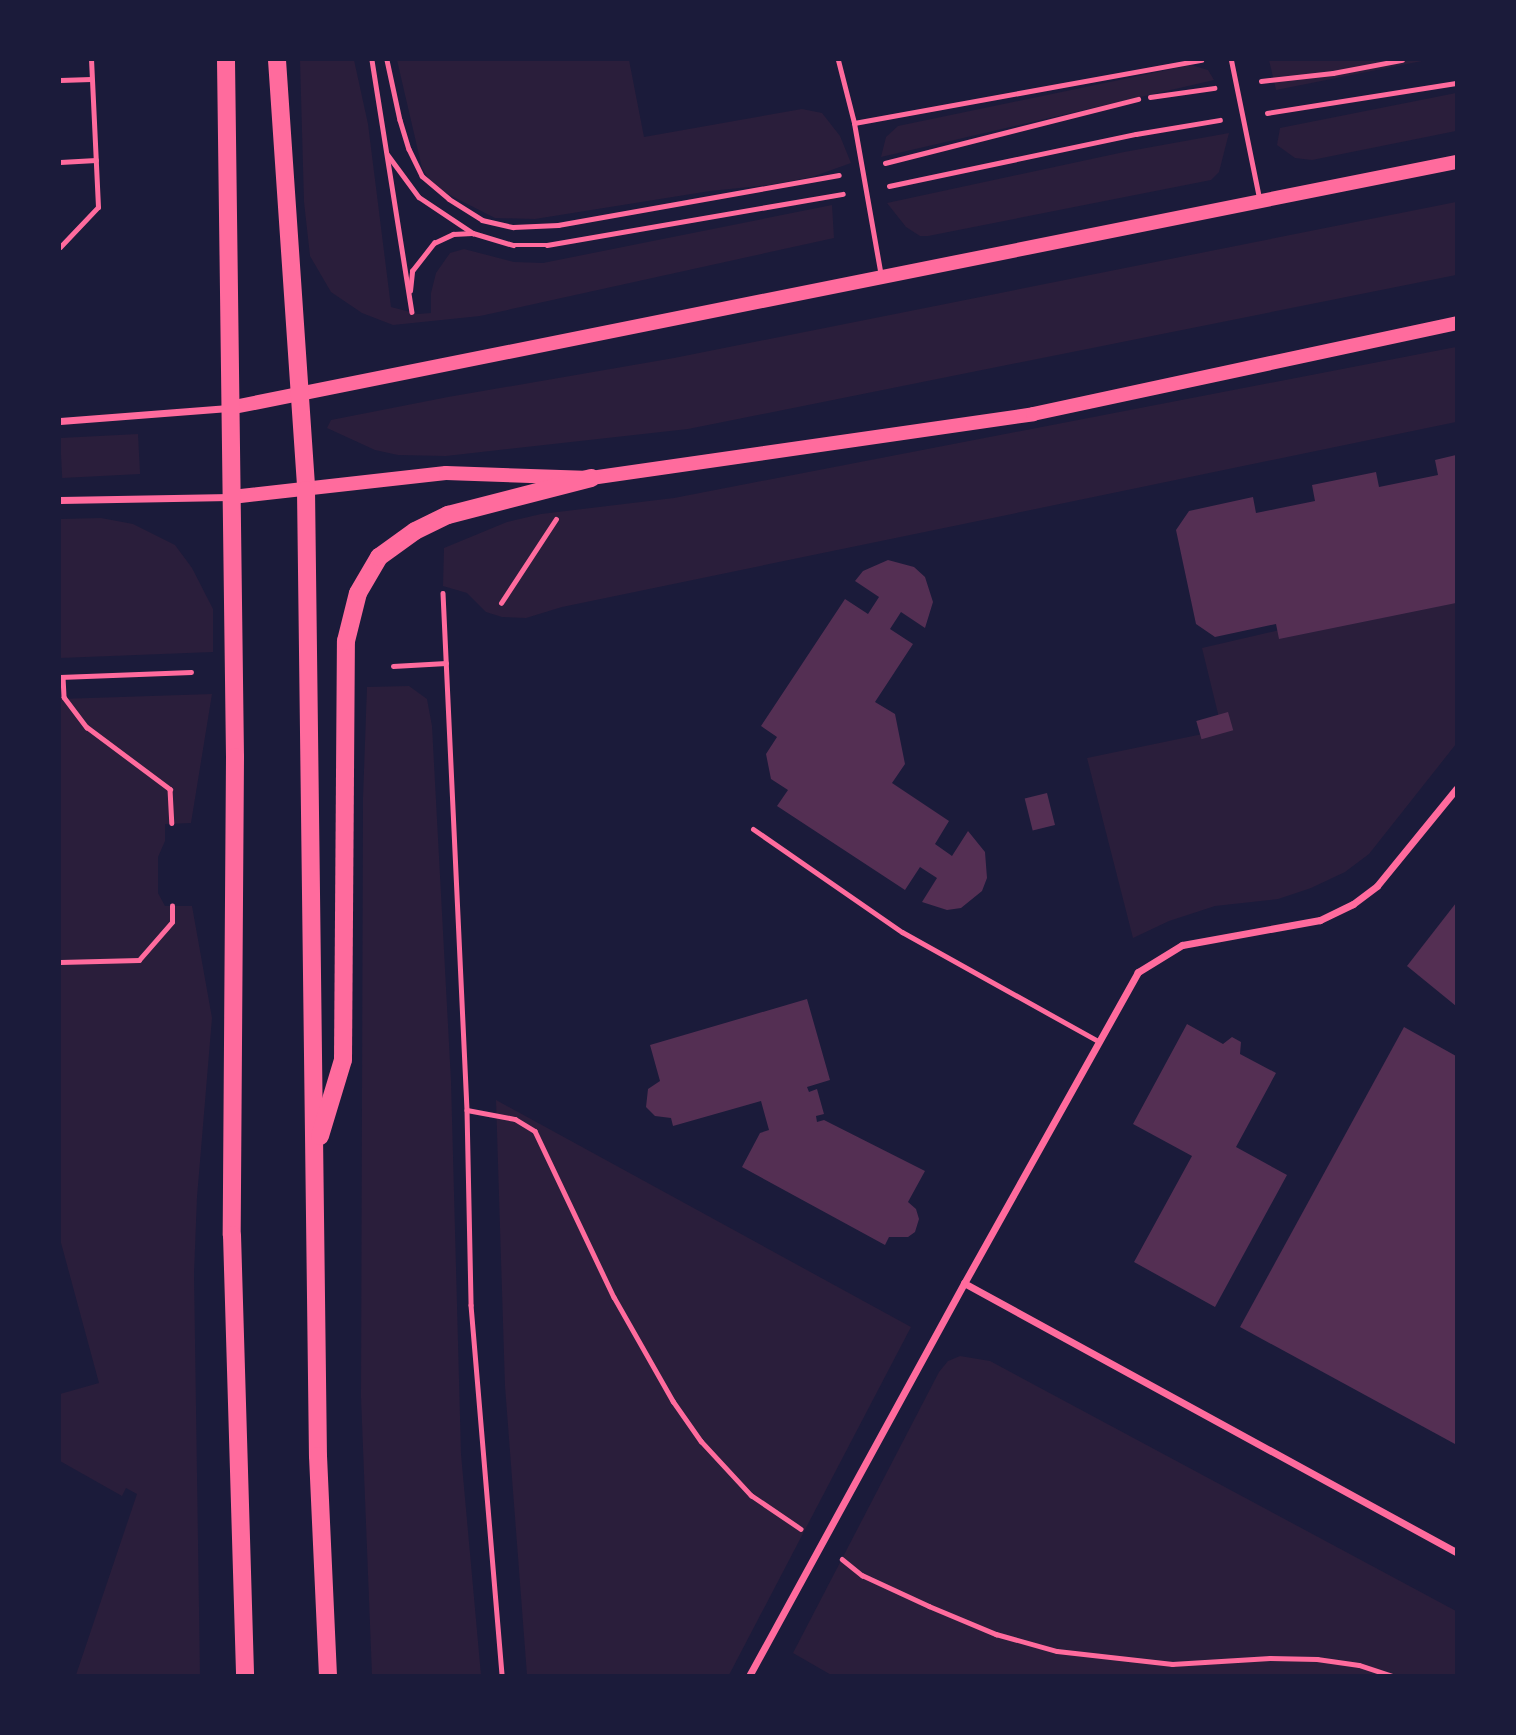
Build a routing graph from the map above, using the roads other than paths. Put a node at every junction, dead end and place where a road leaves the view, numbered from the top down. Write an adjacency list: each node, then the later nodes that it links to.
1 (91, 60): 7 (lane)
2 (226, 60): 18 (main road)
3 (277, 60): 17 (main road)
4 (838, 60): 9 (lane)
5 (1201, 60): 9 (lane)
6 (1231, 60): 13 (lane)
7 (91, 79): 8 (lane); 10 (lane)
8 (60, 80)
9 (854, 123): 15 (lane)
10 (96, 160): 11 (lane); 14 (lane)
11 (60, 162)
12 (1457, 162): 13 (main road)
13 (1260, 201): 15 (main road)
14 (60, 247)
15 (881, 278): 17 (main road)
16 (1457, 323): 20 (main road)
17 (298, 396): 18 (main road); 21 (main road)
18 (229, 408): 19 (street); 22 (main road)
19 (60, 421)
20 (591, 478): 21 (main road); 27 (main road)
21 (306, 490): 22 (main road); 27 (main road)
22 (232, 497): 23 (street); 30 (main road)
23 (60, 500)
24 (1457, 789): 26 (street)
25 (753, 829): 26 (lane)
26 (1098, 1041): 28 (street)
27 (315, 1153): 31 (main road)
28 (964, 1283): 29 (street); 32 (street)
29 (1457, 1552)
30 (245, 1675)
31 (328, 1675)
32 (749, 1675)

